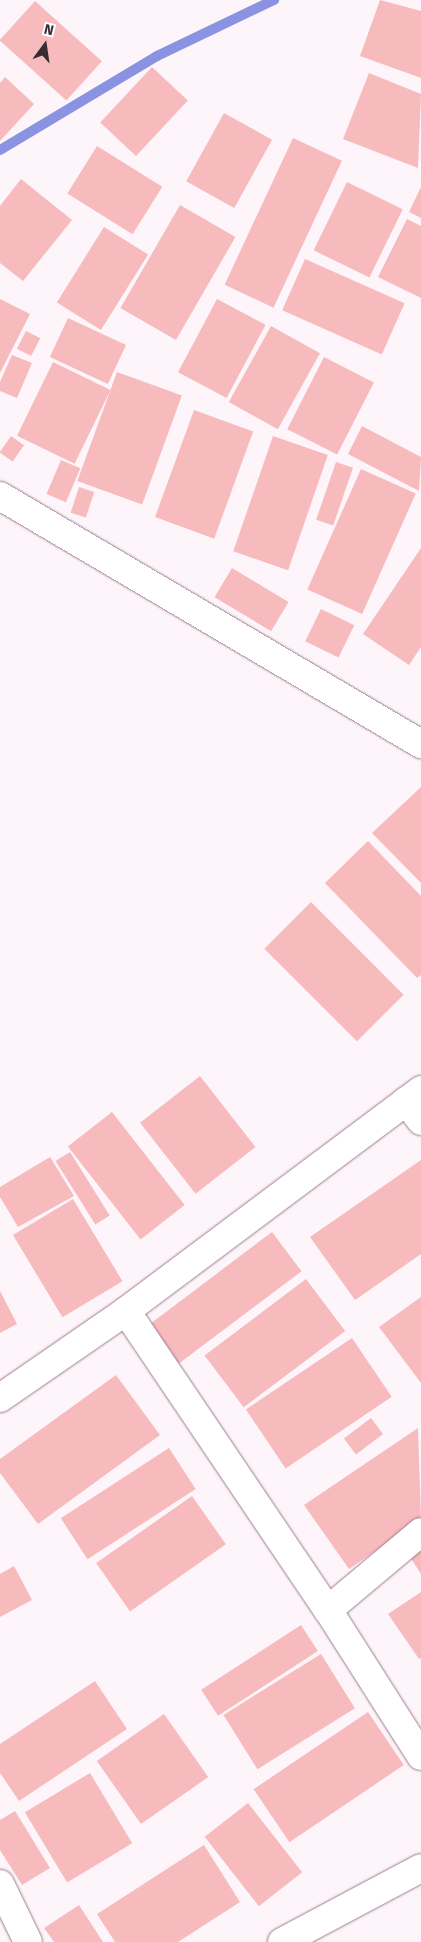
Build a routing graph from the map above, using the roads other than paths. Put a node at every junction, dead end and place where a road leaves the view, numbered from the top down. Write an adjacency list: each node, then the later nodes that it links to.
1 (0, 496): 2 (street)
2 (421, 744)
3 (416, 1104): 4 (street)
4 (126, 1311): 5 (street); 7 (street)
5 (0, 1398)
6 (421, 1532): 7 (street)
7 (328, 1610): 8 (street)
8 (421, 1756)
9 (421, 1868): 11 (street)
10 (0, 1884): 12 (street)
11 (319, 1933): 13 (street)
12 (21, 1940)
13 (282, 1942)

